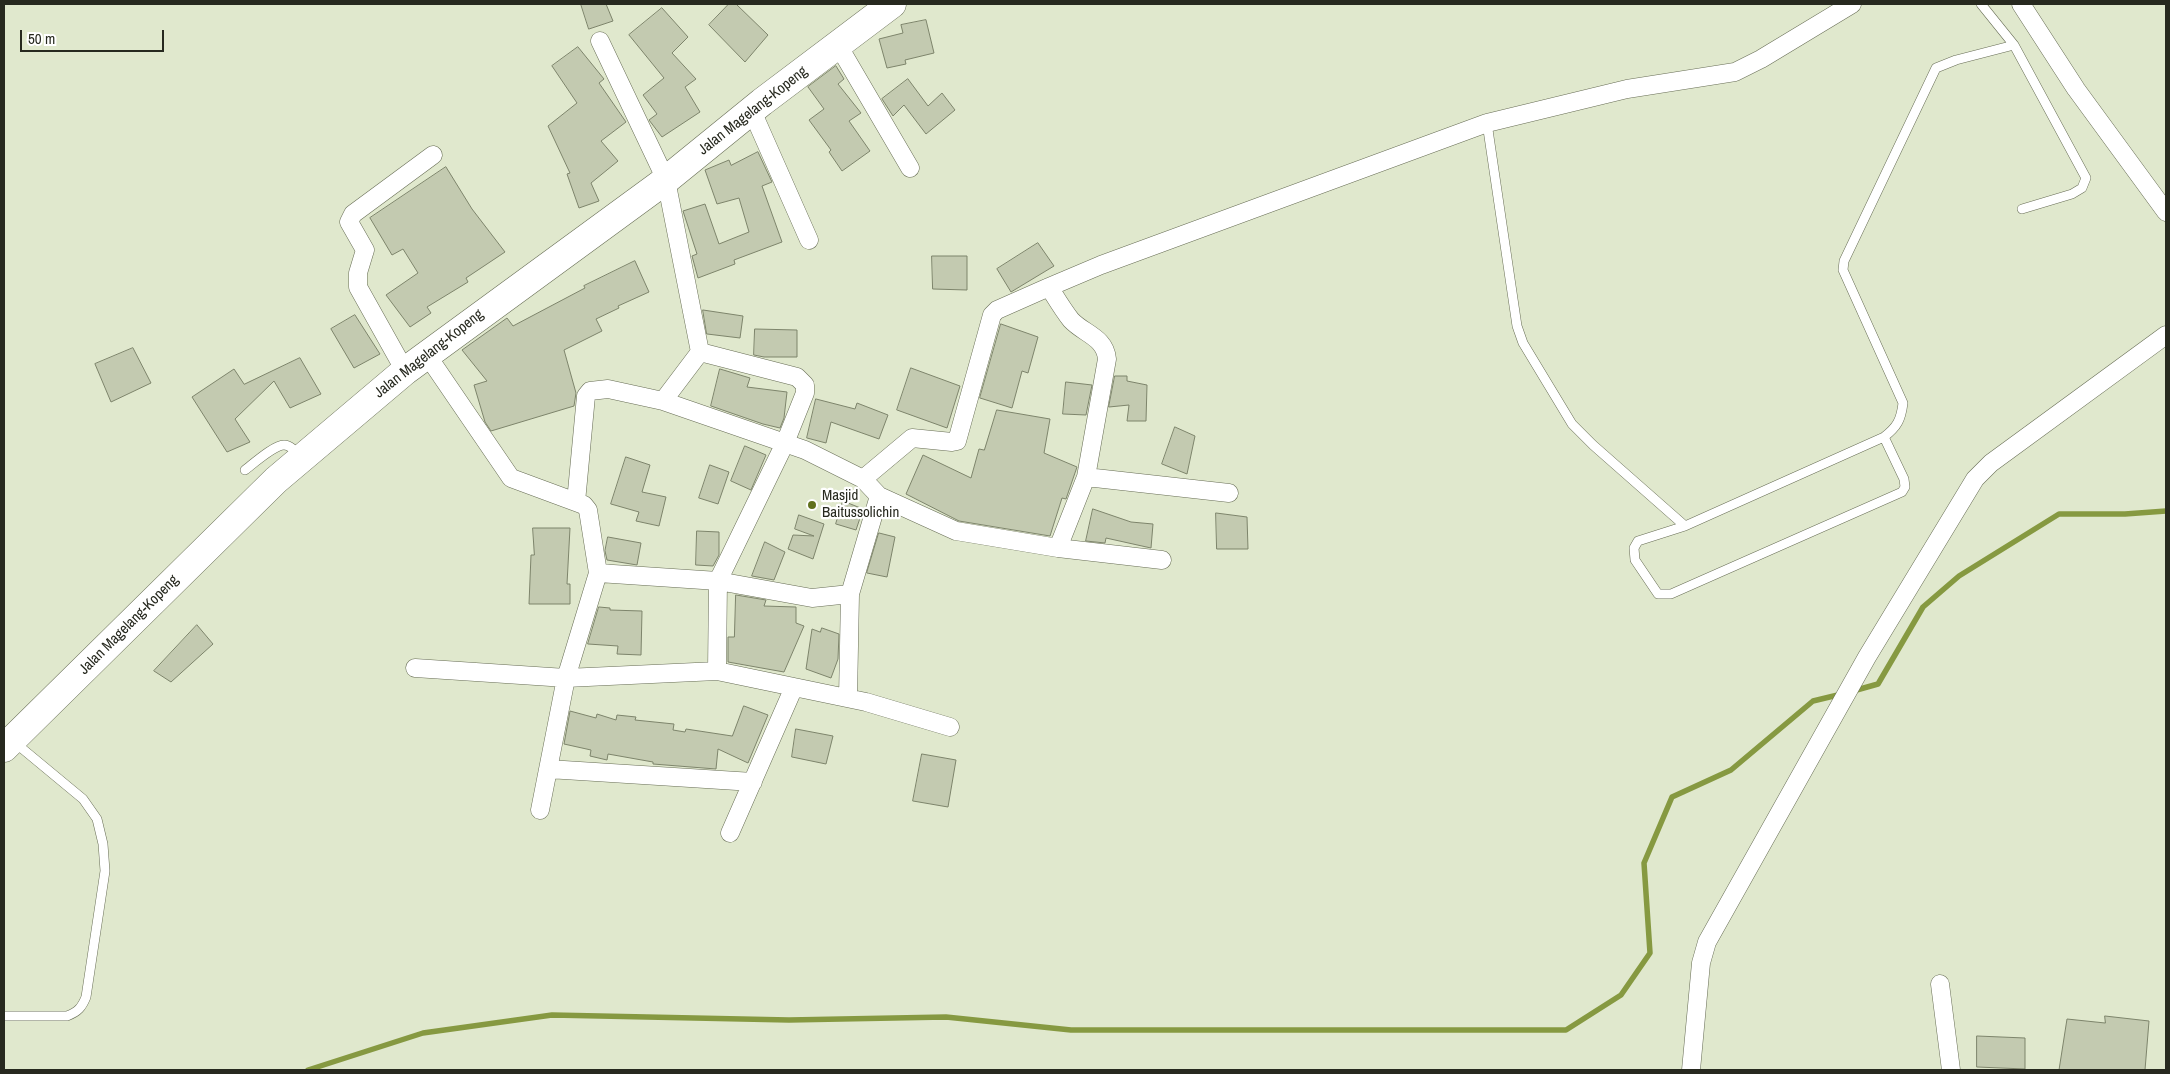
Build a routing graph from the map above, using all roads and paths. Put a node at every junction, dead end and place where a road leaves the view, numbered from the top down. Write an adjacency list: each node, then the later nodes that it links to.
1 (890, 4): 6 (main road, Jalan Magelang-Kopeng)
2 (1852, 4): 9 (street)
3 (1981, 4): 7 (lane)
4 (2021, 4): 14 (street)
5 (600, 41): 12 (street)
6 (838, 45): 8 (main road, Jalan Magelang-Kopeng); 11 (street)
7 (2014, 45): 13 (lane); 22 (lane)
8 (752, 111): 12 (main road, Jalan Magelang-Kopeng); 15 (street)
9 (1487, 123): 16 (street); 31 (lane)
10 (433, 155): 20 (street)
11 (910, 168)
12 (666, 180): 18 (street); 19 (main road, Jalan Magelang-Kopeng)
13 (2022, 209)
14 (2166, 212)
15 (809, 240)
16 (1049, 287): 26 (street); 27 (street)
17 (2166, 335): 50 (street)
18 (700, 352): 21 (street); 23 (street)
19 (427, 355): 20 (main road, Jalan Magelang-Kopeng); 30 (street)
20 (405, 371): 24 (main road, Jalan Magelang-Kopeng)
21 (663, 401): 23 (street); 30 (street)
22 (1884, 437): 31 (lane); 31 (lane)
23 (785, 443): 27 (street); 35 (street)
24 (302, 458): 25 (lane); 43 (main road, Jalan Magelang-Kopeng)
25 (245, 470)
26 (1086, 477): 28 (street); 32 (street)
27 (863, 479): 29 (street)
28 (1229, 494)
29 (879, 496): 32 (street); 36 (street)
30 (576, 502): 34 (street)
31 (1685, 526)
32 (1058, 548): 33 (street)
33 (1162, 560)
34 (598, 573): 35 (street); 39 (street)
35 (718, 581): 36 (street); 38 (street)
36 (850, 594): 41 (street)
37 (416, 668): 39 (street)
38 (717, 671): 39 (street); 40 (street)
39 (566, 678): 44 (street)
40 (794, 687): 41 (street); 45 (street)
41 (848, 698): 42 (street)
42 (950, 727)
43 (8, 744): 49 (lane)
44 (548, 769): 45 (street); 46 (street)
45 (752, 782): 47 (street)
46 (540, 810)
47 (730, 833)
48 (1940, 984): 51 (street)
49 (4, 1016)
50 (1691, 1070)
51 (1951, 1070)

